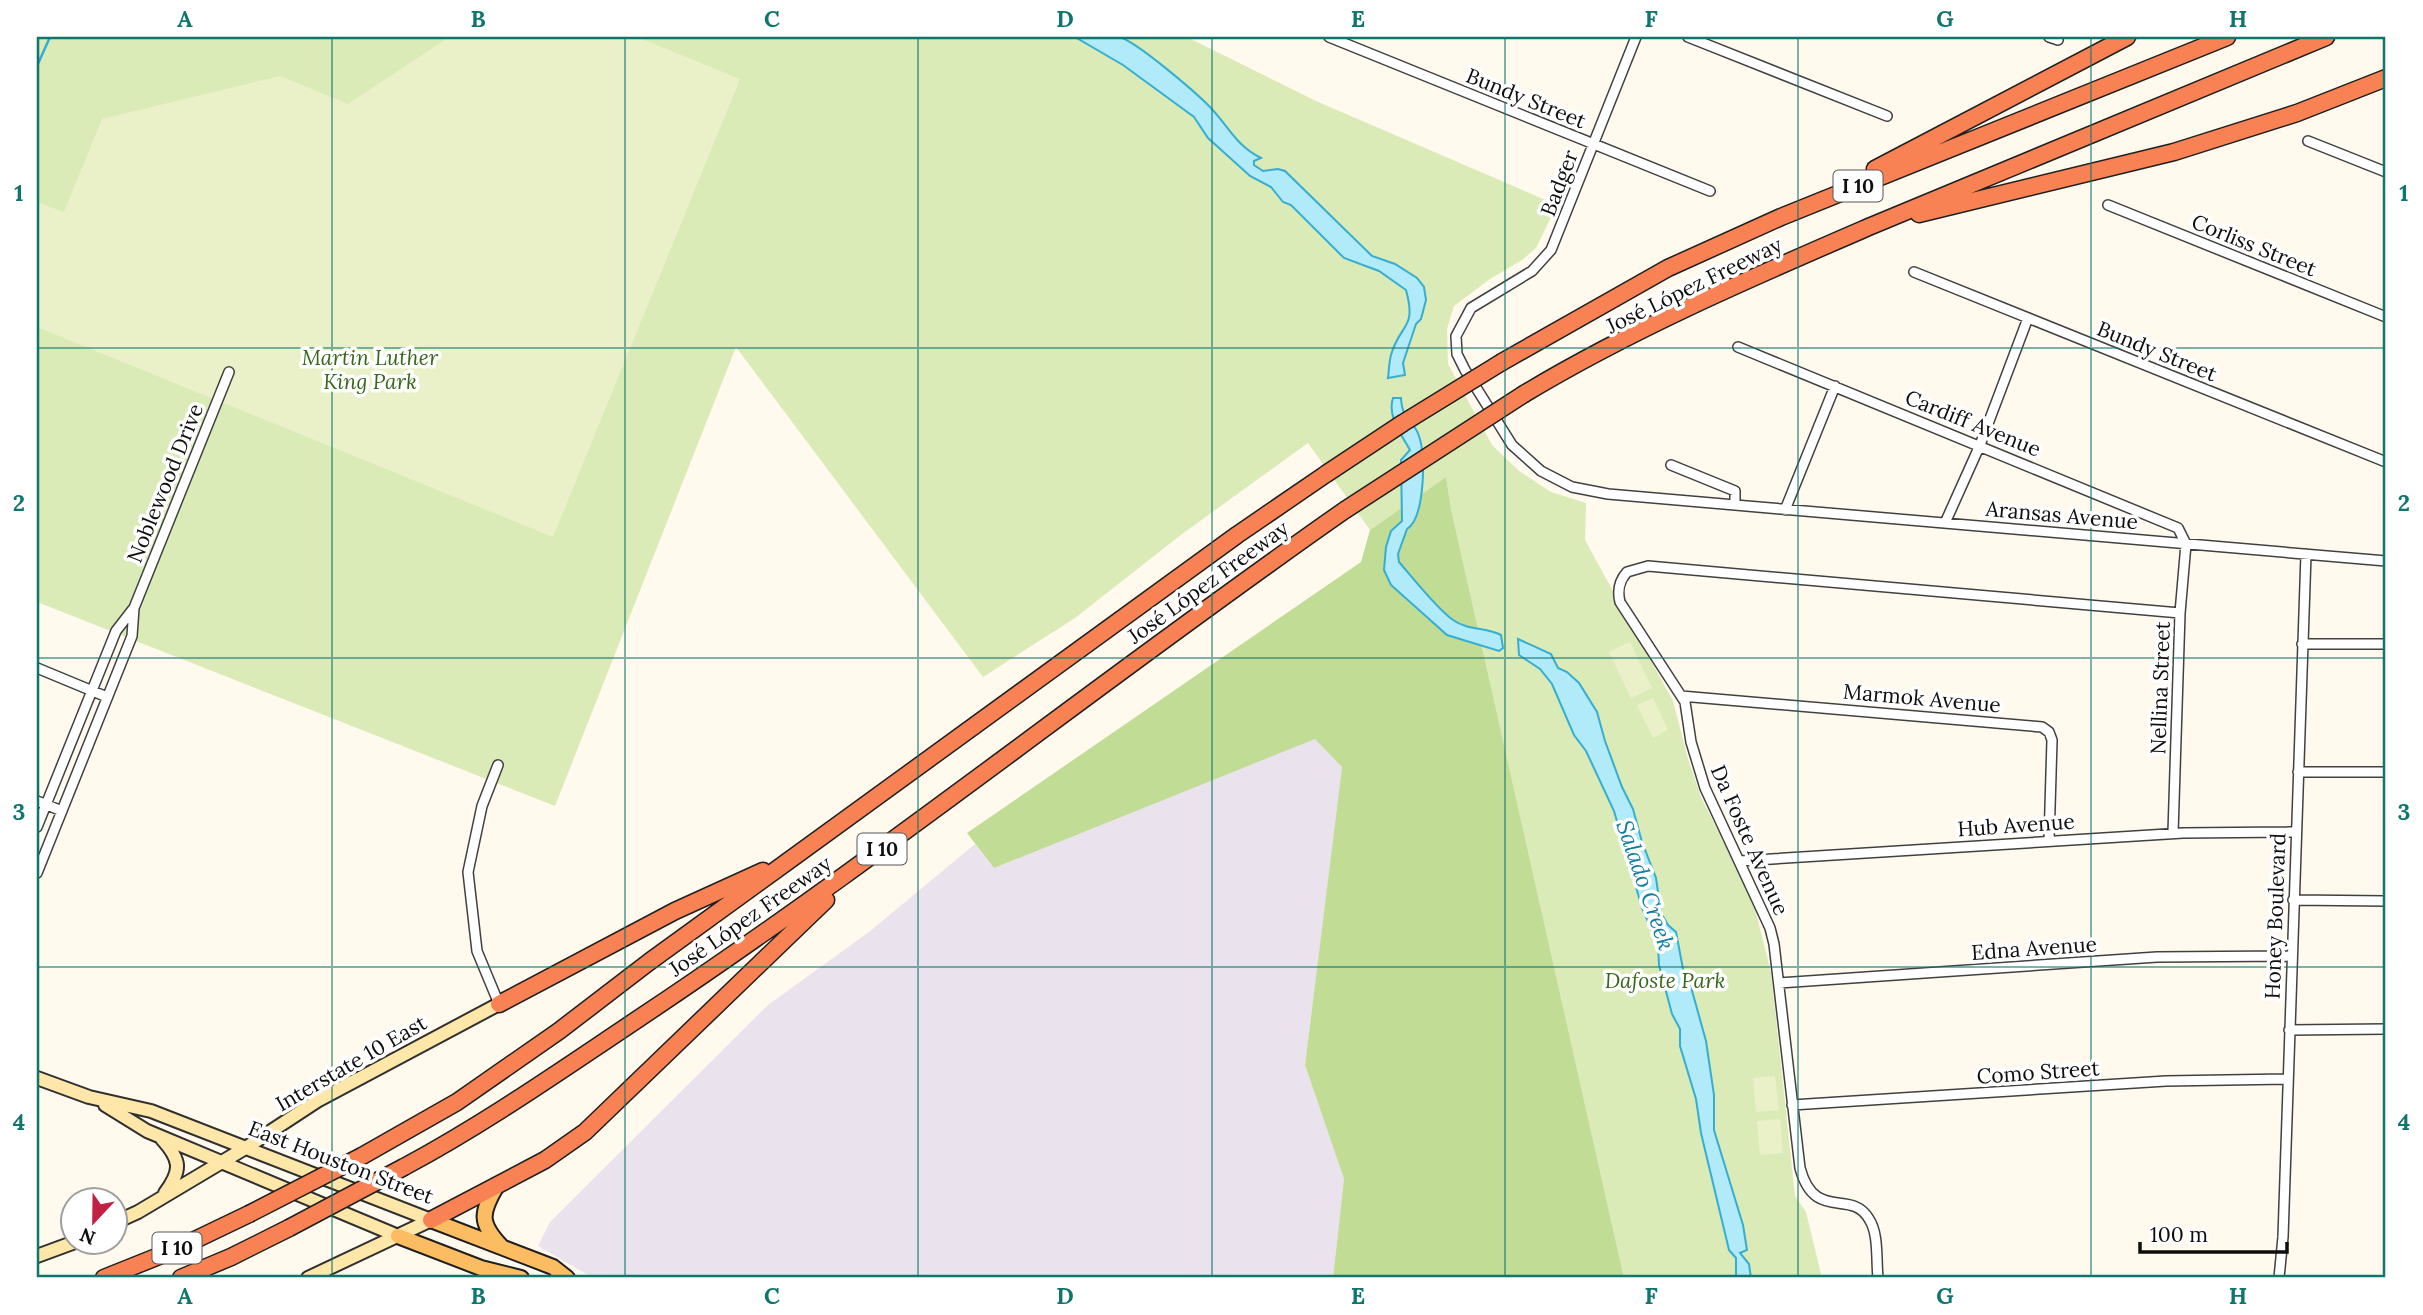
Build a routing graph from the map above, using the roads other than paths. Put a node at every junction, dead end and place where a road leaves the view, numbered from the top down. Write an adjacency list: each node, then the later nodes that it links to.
1 (1329, 37): 10 (street, Bundy Street)
2 (1636, 37): 10 (street, Badger)
3 (1688, 37): 8 (street)
4 (2127, 37): 14 (highway)
5 (2227, 37): 14 (highway, José López Freeway / I 10)
6 (2326, 37): 15 (highway, José López Freeway / I 10)
7 (2386, 78): 15 (highway)
8 (1887, 116)
9 (2308, 141): 11 (street)
10 (1592, 144): 12 (street, Bundy Street); 16 (street, Badger)
11 (2386, 172)
12 (1710, 191)
13 (2108, 205): 18 (street, Corliss Street)
14 (1781, 217): 50 (highway, José López Freeway / I 10, bridge)
15 (1879, 223): 49 (highway, José López Freeway / I 10, bridge)
16 (1542, 262): 26 (street, Aransas Avenue)
17 (1914, 272): 19 (street, Bundy Street)
18 (2386, 317)
19 (2028, 318): 23 (street); 24 (street, Bundy Street)
20 (1738, 347): 22 (street, Cardiff Avenue)
21 (229, 372): 32 (street, Noblewood Drive)
22 (1835, 386): 23 (street, Cardiff Avenue); 27 (street)
23 (1980, 445): 28 (street); 29 (street, Cardiff Avenue)
24 (2386, 462)
25 (1671, 466): 26 (street)
26 (1735, 505): 27 (street, Aransas Avenue)
27 (1785, 510): 28 (street, Aransas Avenue)
28 (1945, 523): 29 (street, Aransas Avenue)
29 (2186, 544): 30 (street, Aransas Avenue); 33 (street, Nellina Street)
30 (2306, 554): 31 (street, Aransas Avenue); 34 (street, Honey Boulevard)
31 (2386, 561)
32 (134, 608): 37 (street, Noblewood Drive); 39 (street, Noblewood Drive)
33 (2180, 613): 38 (street, Da Foste Avenue); 47 (street, Nellina Street)
34 (2302, 644): 35 (street); 41 (street, Honey Boulevard)
35 (2386, 644)
36 (37, 668): 37 (street)
37 (92, 690): 39 (street); 43 (street, Noblewood Drive)
38 (1681, 696): 48 (street, Marmok Avenue); 51 (street, Da Foste Avenue)
39 (107, 697): 44 (street, Noblewood Drive)
40 (498, 765): 57 (street)
41 (2298, 772): 42 (street); 46 (street, Honey Boulevard)
42 (2386, 772)
43 (41, 803): 44 (street); 45 (street, Noblewood Drive)
44 (62, 811): 52 (street, Noblewood Drive)
45 (37, 827)
46 (2295, 832): 47 (street, Hub Avenue); 53 (street, Honey Boulevard)
47 (2173, 833): 48 (street, Hub Avenue)
48 (2049, 841): 51 (street, Hub Avenue)
49 (872, 856): 67 (highway); 76 (highway, José López Freeway / I 10, bridge)
50 (790, 859): 57 (highway); 75 (highway, José López Freeway / I 10, bridge)
51 (1740, 861): 56 (street, Da Foste Avenue)
52 (37, 873)
53 (2293, 900): 54 (street); 55 (street, Honey Boulevard)
54 (2386, 901)
55 (2292, 956): 56 (street, Edna Avenue); 59 (street, Honey Boulevard)
56 (1779, 983): 63 (street, Da Foste Avenue)
57 (499, 1004): 65 (main road, Interstate 10 East)
58 (2386, 1029): 59 (street)
59 (2289, 1030): 61 (street, Honey Boulevard)
60 (37, 1078): 62 (main road, East Houston Street)
61 (2287, 1079): 63 (street, Como Street); 81 (street, Honey Boulevard)
62 (94, 1098): 64 (main road, East Houston Street); 65 (main road, East Houston Street)
63 (1793, 1105): 80 (street, Da Foste Avenue)
64 (159, 1136): 66 (main road, East Houston Street); 68 (main road)
65 (247, 1147): 66 (main road, Interstate 10 East); 70 (main road, East Houston Street)
66 (219, 1163): 68 (main road, Interstate 10 East); 71 (main road, East Houston Street)
67 (496, 1187): 70 (highway); 73 (main road)
68 (162, 1196): 69 (main road, Interstate 10 East)
69 (130, 1216)
70 (431, 1220): 71 (main road); 73 (main road, East Houston Street)
71 (398, 1236): 77 (main road); 78 (main road, East Houston Street)
72 (60, 1247): 74 (main road)
73 (502, 1247): 79 (main road, East Houston Street)
74 (37, 1256)
75 (104, 1278)
76 (181, 1278)
77 (308, 1278)
78 (521, 1278)
79 (566, 1278)
80 (1878, 1278)
81 (2279, 1278)

